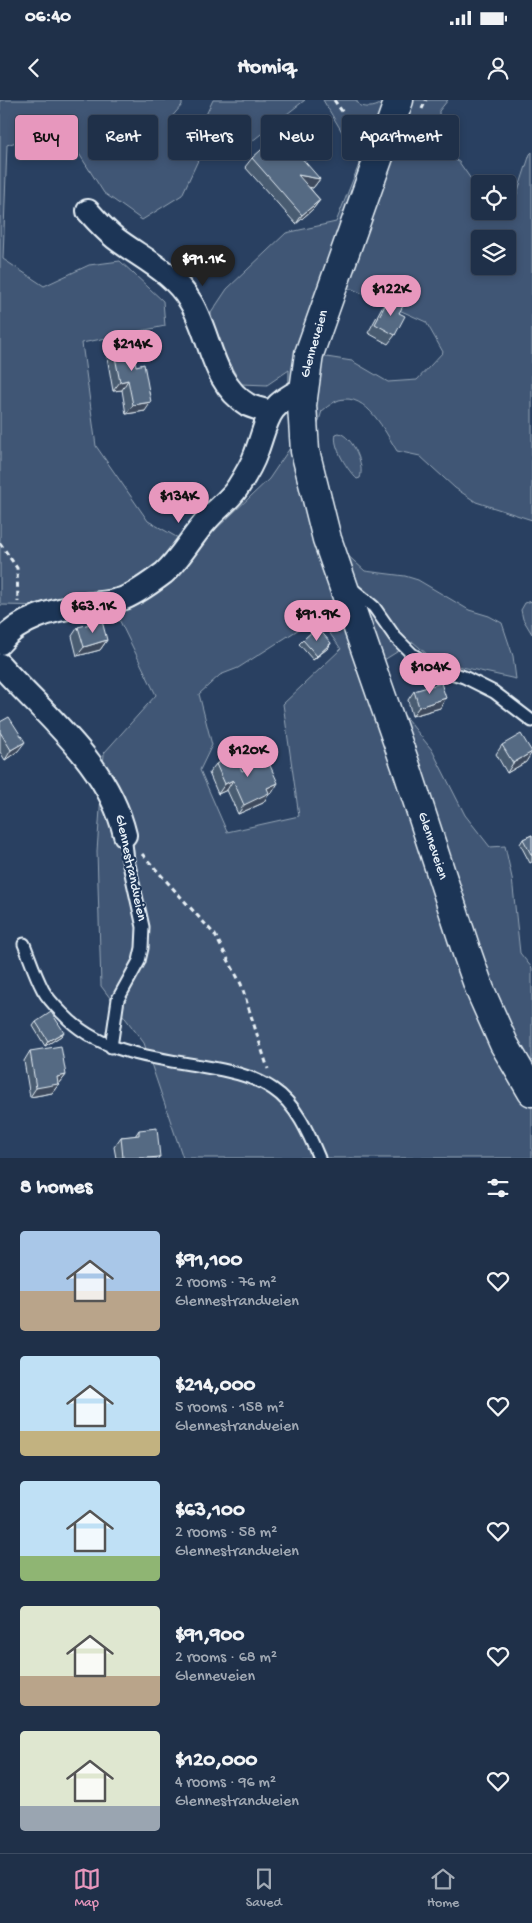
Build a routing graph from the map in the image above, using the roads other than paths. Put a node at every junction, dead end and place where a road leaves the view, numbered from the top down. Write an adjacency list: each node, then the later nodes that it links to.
1 (399, 100): 3 (main road, Glenneveien)
2 (88, 211): 4 (street)
3 (303, 389): 4 (street); 5 (main road, Glenneveien)
4 (270, 412): 6 (street)
5 (347, 594): 8 (lane); 12 (main road, Glenneveien)
6 (0, 643)
7 (0, 665): 9 (street, Glennestrandveien)
8 (532, 721)
9 (125, 835): 11 (lane, Glennestrandveien)
10 (24, 944): 11 (lane)
11 (111, 1047): 13 (lane)
12 (532, 1092)
13 (319, 1158)

